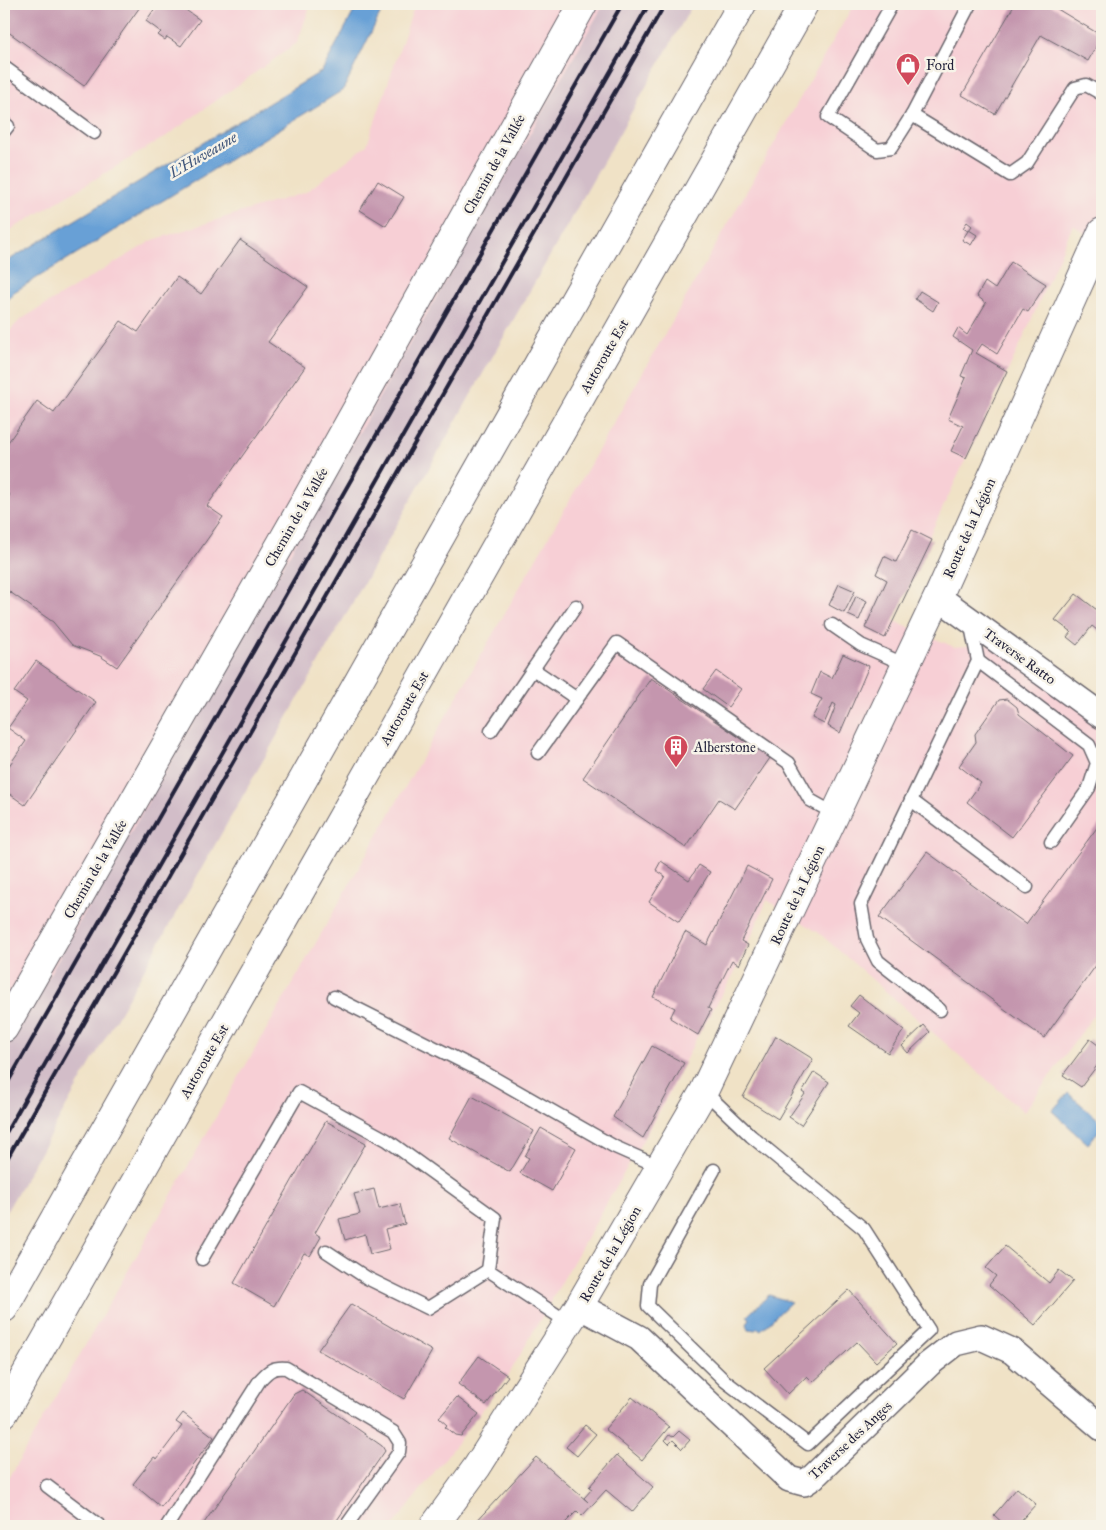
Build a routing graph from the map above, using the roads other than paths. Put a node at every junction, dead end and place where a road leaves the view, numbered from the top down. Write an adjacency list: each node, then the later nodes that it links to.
1 (583, 4): 30 (main road, Chemin de la Vallée)
2 (742, 4): 37 (main road)
3 (804, 4): 39 (main road, Autoroute Est)
4 (892, 4): 8 (lane)
5 (970, 4): 8 (lane)
6 (4, 67): 11 (lane)
7 (1102, 94): 8 (lane)
8 (912, 115)
9 (4, 123): 10 (lane)
10 (4, 131)
11 (94, 133)
12 (1102, 232): 13 (main road, Route de la Légion)
13 (938, 597): 15 (street, Traverse Ratto); 18 (main road, Route de la Légion)
14 (576, 606): 19 (lane)
15 (969, 619): 17 (lane); 21 (street, Traverse Ratto)
16 (832, 625): 18 (lane)
17 (978, 661): 24 (lane); 26 (lane)
18 (906, 665): 25 (main road, Route de la Légion)
19 (532, 669): 20 (lane); 22 (lane)
20 (577, 699): 23 (lane); 25 (lane)
21 (1102, 716)
22 (490, 730)
23 (538, 753)
24 (911, 800): 27 (lane); 29 (lane)
25 (835, 814): 31 (main road, Route de la Légion)
26 (1051, 842)
27 (1027, 887)
28 (334, 997): 32 (lane)
29 (940, 1010)
30 (4, 1028)
31 (704, 1091): 32 (main road, Route de la Légion); 33 (lane)
32 (660, 1167): 38 (main road, Route de la Légion)
33 (714, 1170)
34 (326, 1251): 36 (lane)
35 (202, 1260): 36 (lane)
36 (488, 1270): 38 (lane)
37 (4, 1308)
38 (574, 1314): 40 (street, Traverse des Anges); 45 (main road, Route de la Légion)
39 (4, 1413)
40 (1102, 1428)
41 (47, 1486): 42 (lane)
42 (100, 1526)
43 (167, 1526): 44 (lane)
44 (346, 1526)
45 (434, 1526)

